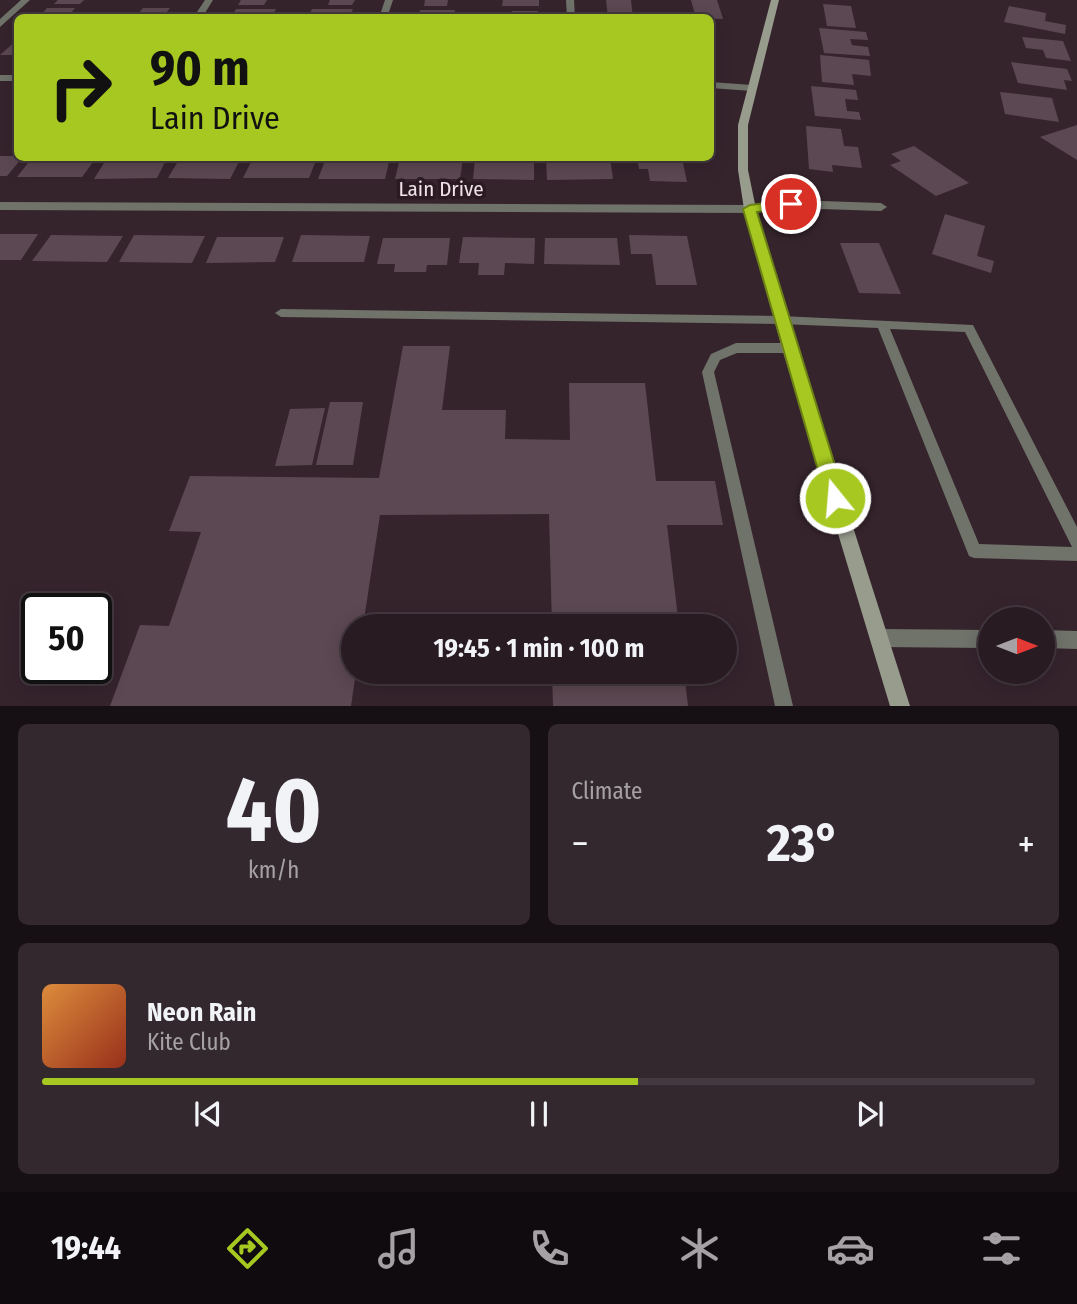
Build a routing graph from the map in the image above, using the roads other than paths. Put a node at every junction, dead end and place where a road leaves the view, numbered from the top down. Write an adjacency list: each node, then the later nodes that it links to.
1 (26, 0): 3 (street)
2 (775, 0): 5 (main road)
3 (0, 24)
4 (714, 85): 5 (street)
5 (752, 88): 8 (main road)
6 (0, 206): 8 (street, Lain Drive)
7 (881, 208): 8 (street, Lain Drive)
8 (750, 209): 10 (main road)
9 (281, 313): 10 (lane)
10 (781, 320): 11 (lane); 12 (main road)
11 (882, 324): 13 (lane); 14 (lane)
12 (789, 348): 15 (main road); 19 (lane)
13 (1077, 542)
14 (1077, 554)
15 (880, 638): 16 (street); 20 (main road)
16 (978, 639)
17 (1055, 639): 18 (street)
18 (1077, 640)
19 (784, 705)
20 (900, 705)

